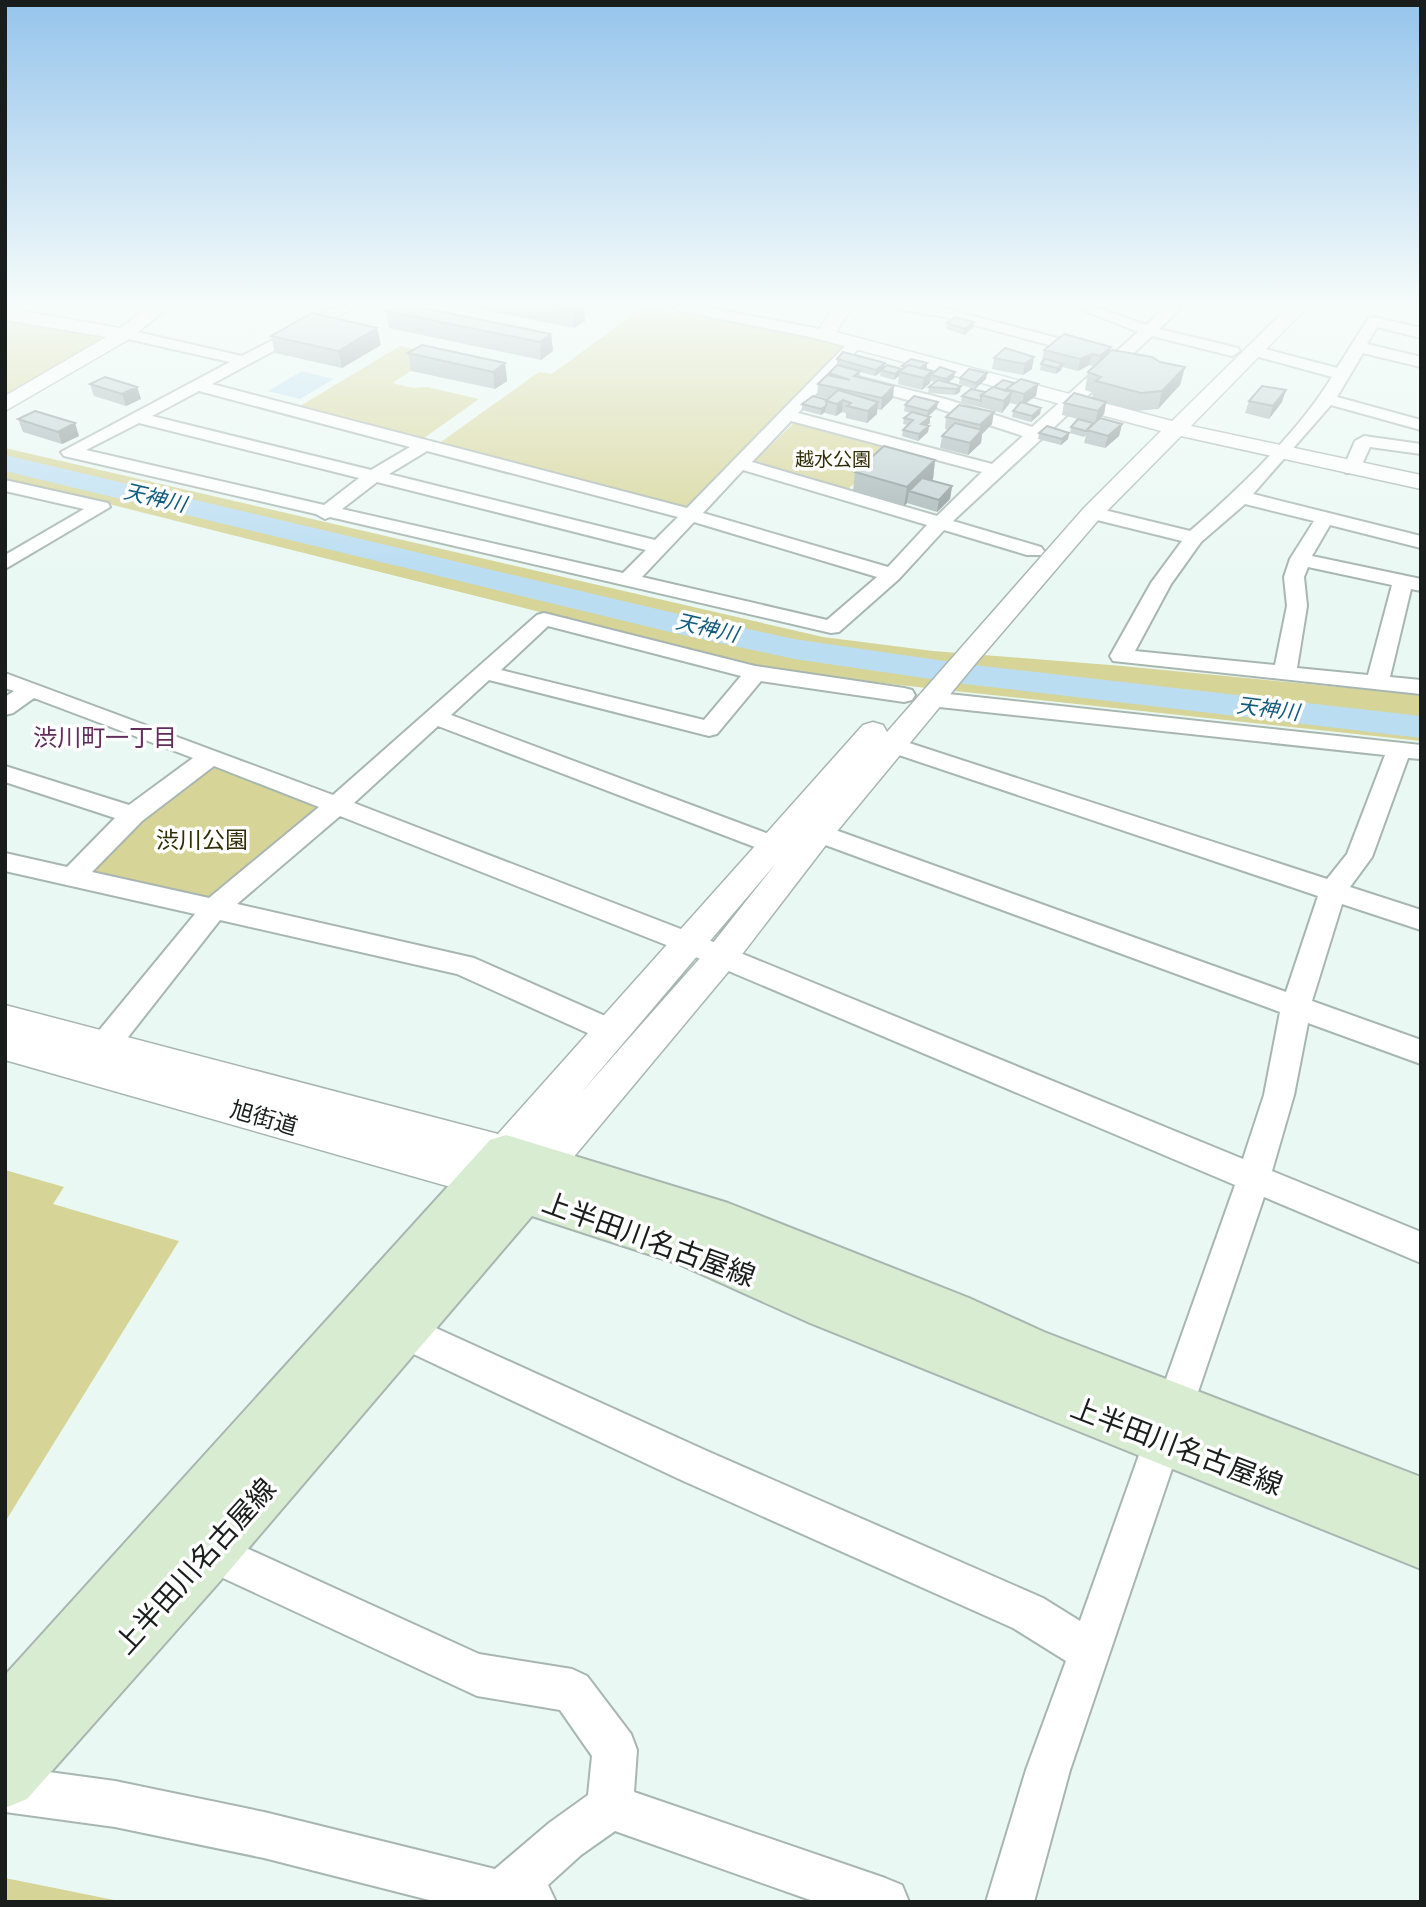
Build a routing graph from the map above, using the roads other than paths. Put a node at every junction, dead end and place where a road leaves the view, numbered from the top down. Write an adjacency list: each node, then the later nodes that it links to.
1 (20, 396): 11 (street)
2 (179, 396): 13 (street)
3 (236, 396): 17 (street)
4 (806, 396): 12 (street)
5 (913, 396): 16 (street)
6 (1052, 396): 10 (street)
7 (1076, 396): 10 (street)
8 (1199, 396): 15 (street)
9 (1327, 398): 14 (street); 19 (street)
10 (1071, 401): 15 (street); 16 (street)
11 (5, 405)
12 (788, 415): 20 (street); 22 (street)
13 (137, 417): 23 (street); 27 (street)
14 (1421, 425)
15 (1168, 427): 19 (street); 28 (street); 35 (street)
16 (1035, 434): 22 (street)
17 (423, 446): 23 (street); 29 (street)
18 (1421, 449): 21 (street)
19 (1278, 452): 21 (street); 26 (street)
20 (741, 464): 29 (street); 31 (street)
21 (1352, 469): 24 (street)
22 (995, 470): 31 (street)
23 (372, 477): 27 (street); 34 (street)
24 (1421, 482)
25 (5, 485): 37 (street)
26 (1241, 497): 30 (street); 32 (street)
27 (325, 513): 39 (street)
28 (1092, 513): 32 (street); 44 (street)
29 (691, 515): 34 (street); 38 (street)
30 (1325, 518): 33 (street); 36 (street)
31 (941, 523): 35 (street); 38 (street)
32 (1194, 538): 43 (street)
33 (1421, 542)
34 (659, 547): 39 (street)
35 (1034, 551): 44 (street)
36 (1300, 559): 40 (street); 43 (street)
37 (5, 564)
38 (892, 575): 39 (street)
39 (626, 582)
40 (1412, 583): 46 (street)
41 (484, 672): 42 (street); 42 (street); 50 (street)
42 (755, 673): 44 (street)
43 (1285, 673): 46 (street)
44 (933, 679): 51 (street); 52 (street); 58 (street)
45 (5, 680): 48 (street)
46 (1377, 683): 47 (street)
47 (1421, 687)
48 (31, 690): 49 (street); 53 (street)
49 (5, 708)
50 (435, 717): 55 (street); 58 (street)
51 (892, 745): 57 (street); 61 (street)
52 (1410, 751): 61 (street)
53 (211, 756): 55 (street); 56 (street)
54 (5, 774): 56 (street)
55 (337, 805): 62 (street); 64 (street)
56 (133, 815): 60 (street)
57 (818, 833): 65 (street); 66 (street)
58 (773, 845): 64 (street)
59 (5, 862): 60 (street)
60 (72, 877): 62 (street)
61 (1333, 890): 63 (street); 66 (street)
62 (214, 910): 68 (street); 70 (street)
63 (1421, 920)
64 (688, 943): 65 (street); 68 (street)
65 (720, 957): 72 (street); 73 (street)
66 (1296, 1007): 71 (street); 73 (street)
67 (5, 1019): 70 (street, 旭街道)
68 (611, 1031): 72 (street)
69 (5, 1045): 72 (street, 旭街道)
70 (103, 1047): 72 (street, 旭街道)
71 (1421, 1052)
72 (513, 1173): 75 (main road, 上半田川名古屋線); 76 (main road, 上半田川名古屋線); 81 (main road, 上半田川名古屋線)
73 (1251, 1179): 74 (street); 76 (street)
74 (1421, 1248)
75 (403, 1331): 79 (main road, 上半田川名古屋線); 80 (street)
76 (1167, 1422): 77 (main road, 上半田川名古屋線); 78 (main road, 上半田川名古屋線); 80 (street)
77 (1421, 1504)
78 (1421, 1542)
79 (209, 1550): 82 (main road, 上半田川名古屋線); 84 (street)
80 (1091, 1652): 87 (street)
81 (5, 1720)
82 (5, 1777)
83 (5, 1789): 85 (street)
84 (610, 1807): 85 (street); 86 (street)
85 (517, 1898)
86 (885, 1902)
87 (1010, 1902)

